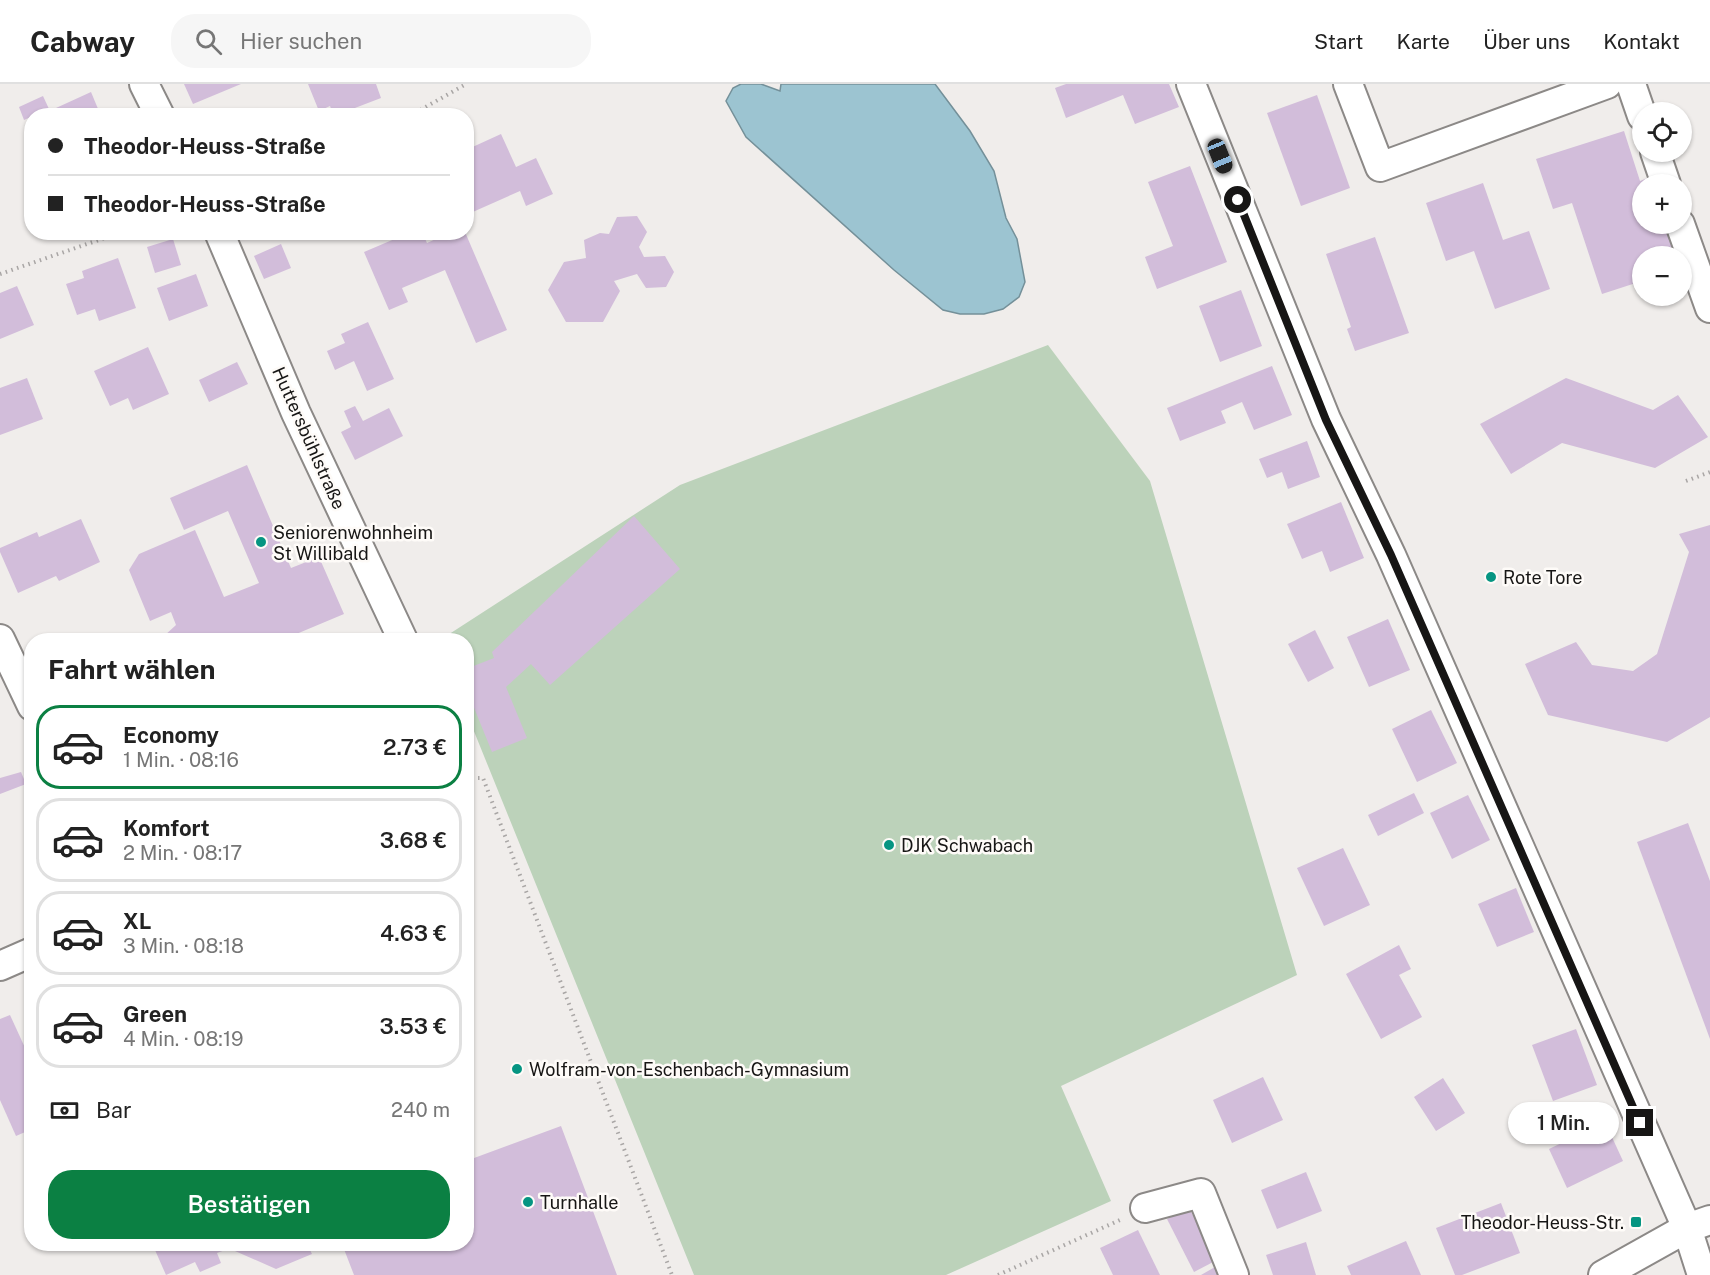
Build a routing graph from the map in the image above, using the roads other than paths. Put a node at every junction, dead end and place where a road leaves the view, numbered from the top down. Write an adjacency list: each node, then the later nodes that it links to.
1 (144, 84): 7 (street)
2 (1348, 84): 3 (street)
3 (1607, 84)
4 (1631, 84): 6 (street)
5 (1200, 86): 17 (street)
6 (1637, 102)
7 (156, 108)
8 (1684, 234): 10 (street)
9 (222, 240): 11 (street, Huttersbühlstraße)
10 (1710, 308)
11 (400, 633)
12 (0, 639): 13 (street)
13 (24, 689)
14 (24, 956): 15 (street)
15 (0, 966)
16 (1145, 1208): 18 (street)
17 (1698, 1224): 19 (street); 20 (street)
18 (1234, 1275)
19 (1603, 1275)
20 (1702, 1275)

